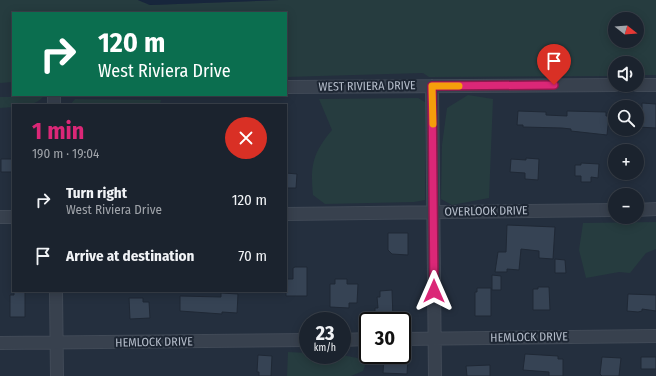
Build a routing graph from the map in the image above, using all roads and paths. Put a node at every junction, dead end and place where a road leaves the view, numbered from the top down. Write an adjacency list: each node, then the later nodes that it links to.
1 (608, 85): 4 (street, WEST RIVIERA DRIVE)
2 (644, 85): 3 (street)
3 (656, 85)
4 (432, 86): 5 (street, WEST RIVIERA DRIVE); 9 (street)
5 (287, 87)
6 (608, 210): 9 (street, OVERLOOK DRIVE)
7 (644, 210): 8 (street)
8 (656, 210)
9 (434, 212): 10 (street, OVERLOOK DRIVE); 16 (street)
10 (287, 214)
11 (0, 217): 12 (street)
12 (12, 217)
13 (56, 292): 19 (street)
14 (656, 336): 16 (street, HEMLOCK DRIVE)
15 (411, 339): 16 (street, HEMLOCK DRIVE)
16 (435, 339): 21 (street)
17 (299, 340): 19 (street, HEMLOCK DRIVE)
18 (0, 343): 19 (street, HEMLOCK DRIVE)
19 (56, 343): 20 (street)
20 (57, 376)
21 (435, 376)

